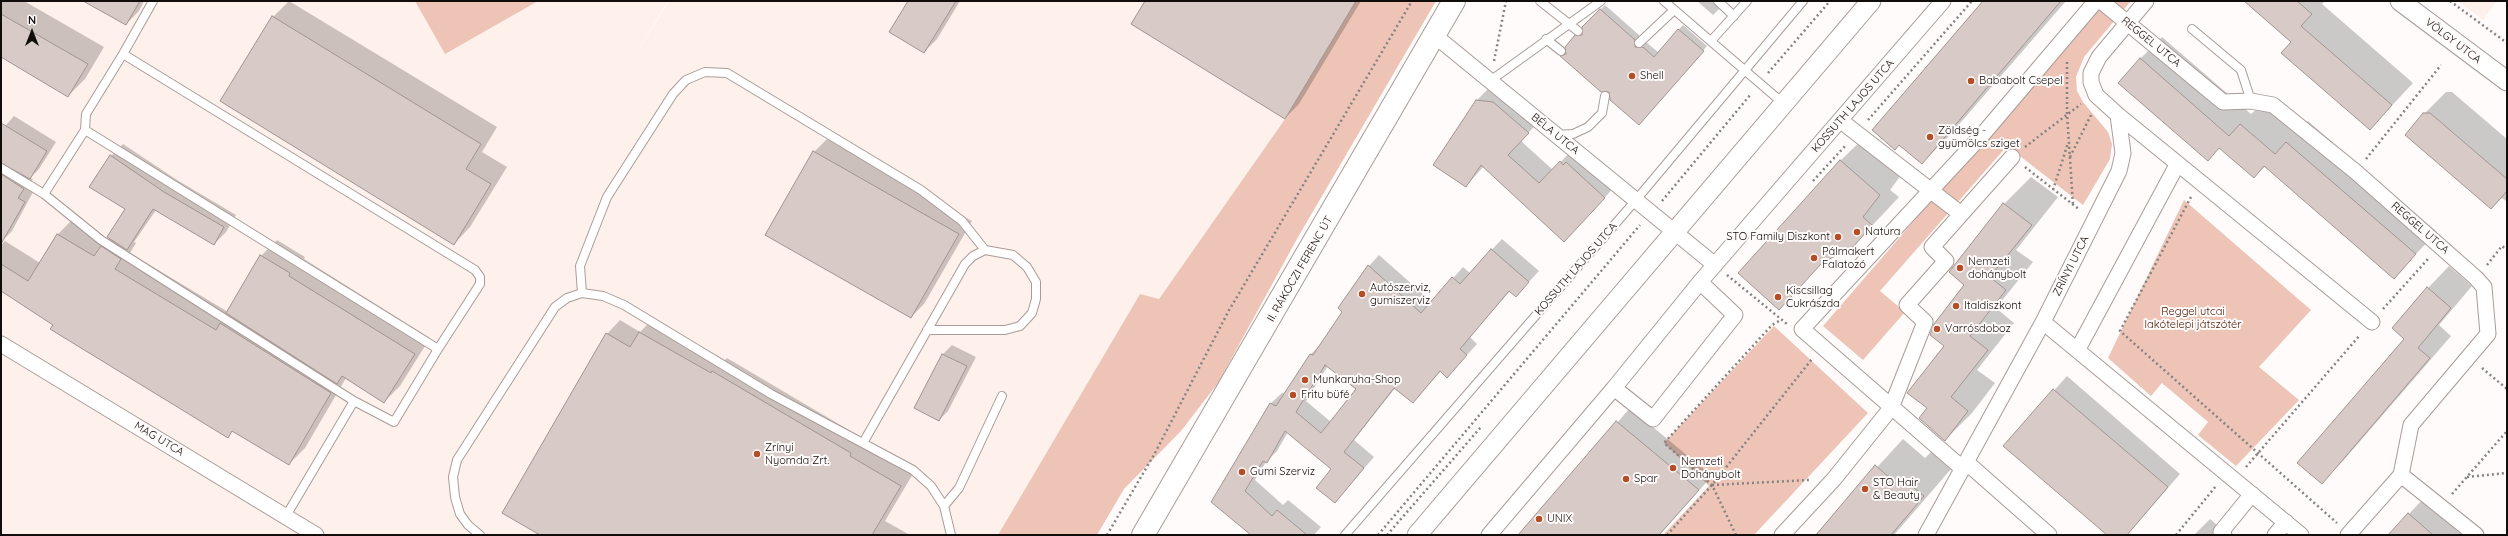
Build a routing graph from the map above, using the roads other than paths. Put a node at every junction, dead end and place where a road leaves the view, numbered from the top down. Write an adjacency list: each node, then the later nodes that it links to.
1 (153, 1): 26 (lane)
2 (1454, 1): 21 (main road, II. RÁKÓCZI FERENC ÚT)
3 (1540, 1): 17 (lane)
4 (1601, 1): 17 (lane)
5 (1664, 1): 15 (lane)
6 (1718, 1): 16 (lane)
7 (1747, 1): 16 (lane)
8 (1803, 1): 27 (lane, KOSSUTH LAJOS UTCA)
9 (1871, 1): 32 (street)
10 (2096, 1): 40 (street)
11 (2101, 1): 18 (street, REGGEL UTCA)
12 (2146, 1): 18 (street)
13 (2400, 1): 29 (street, VÖLGY UTCA)
14 (1940, 2): 34 (street, KOSSUTH LAJOS UTCA)
15 (1674, 10): 23 (lane); 24 (lane)
16 (1734, 16): 23 (lane)
17 (1568, 24): 20 (lane); 22 (lane)
18 (2128, 24): 31 (street, REGGEL UTCA); 33 (street)
19 (2192, 29): 31 (lane)
20 (1578, 31)
21 (1434, 35): 28 (street, BÉLA UTCA); 70 (main road, II. RÁKÓCZI FERENC ÚT)
22 (1546, 39): 25 (lane); 28 (lane)
23 (1711, 41): 27 (lane)
24 (1639, 43)
25 (1561, 51)
26 (123, 54): 35 (lane); 53 (lane)
27 (1744, 70): 32 (lane); 42 (lane, KOSSUTH LAJOS UTCA)
28 (1490, 81): 36 (street, BÉLA UTCA)
29 (2507, 81)
30 (1605, 96): 36 (lane)
31 (2251, 101): 61 (street, REGGEL UTCA)
32 (1784, 104): 44 (street)
33 (2118, 115): 38 (street); 49 (street, ZRÍNYI UTCA)
34 (1841, 121): 40 (street); 46 (street, KOSSUTH LAJOS UTCA)
35 (85, 130): 41 (lane); 53 (lane)
36 (1557, 135): 42 (street, BÉLA UTCA)
37 (2012, 157): 43 (street)
38 (2177, 165): 50 (street); 54 (street)
39 (1, 168): 41 (lane)
40 (1933, 190): 43 (street); 58 (street)
41 (44, 194): 57 (lane)
42 (1636, 200): 44 (street, BÉLA UTCA); 71 (lane, KOSSUTH LAJOS UTCA)
43 (1961, 214): 58 (street)
44 (1676, 232): 46 (street, BÉLA UTCA); 72 (street)
45 (985, 250): 48 (lane); 51 (lane); 51 (lane)
46 (1715, 265): 47 (street, KOSSUTH LAJOS UTCA)
47 (1700, 282): 55 (street, KOSSUTH LAJOS UTCA); 55 (street)
48 (582, 293): 59 (lane); 68 (lane)
49 (2043, 322): 54 (street); 60 (street, ZRÍNYI UTCA)
50 (2372, 322)
51 (927, 330): 59 (lane)
52 (1, 344): 64 (street, MAG UTCA)
53 (438, 349): 57 (lane)
54 (2078, 349): 62 (street)
55 (1614, 388): 73 (street, KOSSUTH LAJOS UTCA)
56 (1002, 396): 63 (lane)
57 (354, 401): 64 (lane)
58 (1891, 408): 60 (street); 74 (street)
59 (863, 443): 63 (lane)
60 (1964, 465): 75 (street, ZRÍNYI UTCA); 76 (street)
61 (2401, 475): 66 (street); 80 (street)
62 (2252, 494): 65 (street); 77 (street)
63 (944, 506): 69 (lane)
64 (286, 516): 67 (street, MAG UTCA)
65 (2286, 522): 78 (street); 79 (street)
66 (2349, 534)
67 (316, 535)
68 (480, 535)
69 (951, 535)
70 (1144, 535)
71 (1345, 535)
72 (1417, 535)
73 (1489, 535)
74 (1782, 535)
75 (1926, 535)
76 (2049, 535)
77 (2224, 535)
78 (2275, 535)
79 (2301, 535)
80 (2476, 535)

